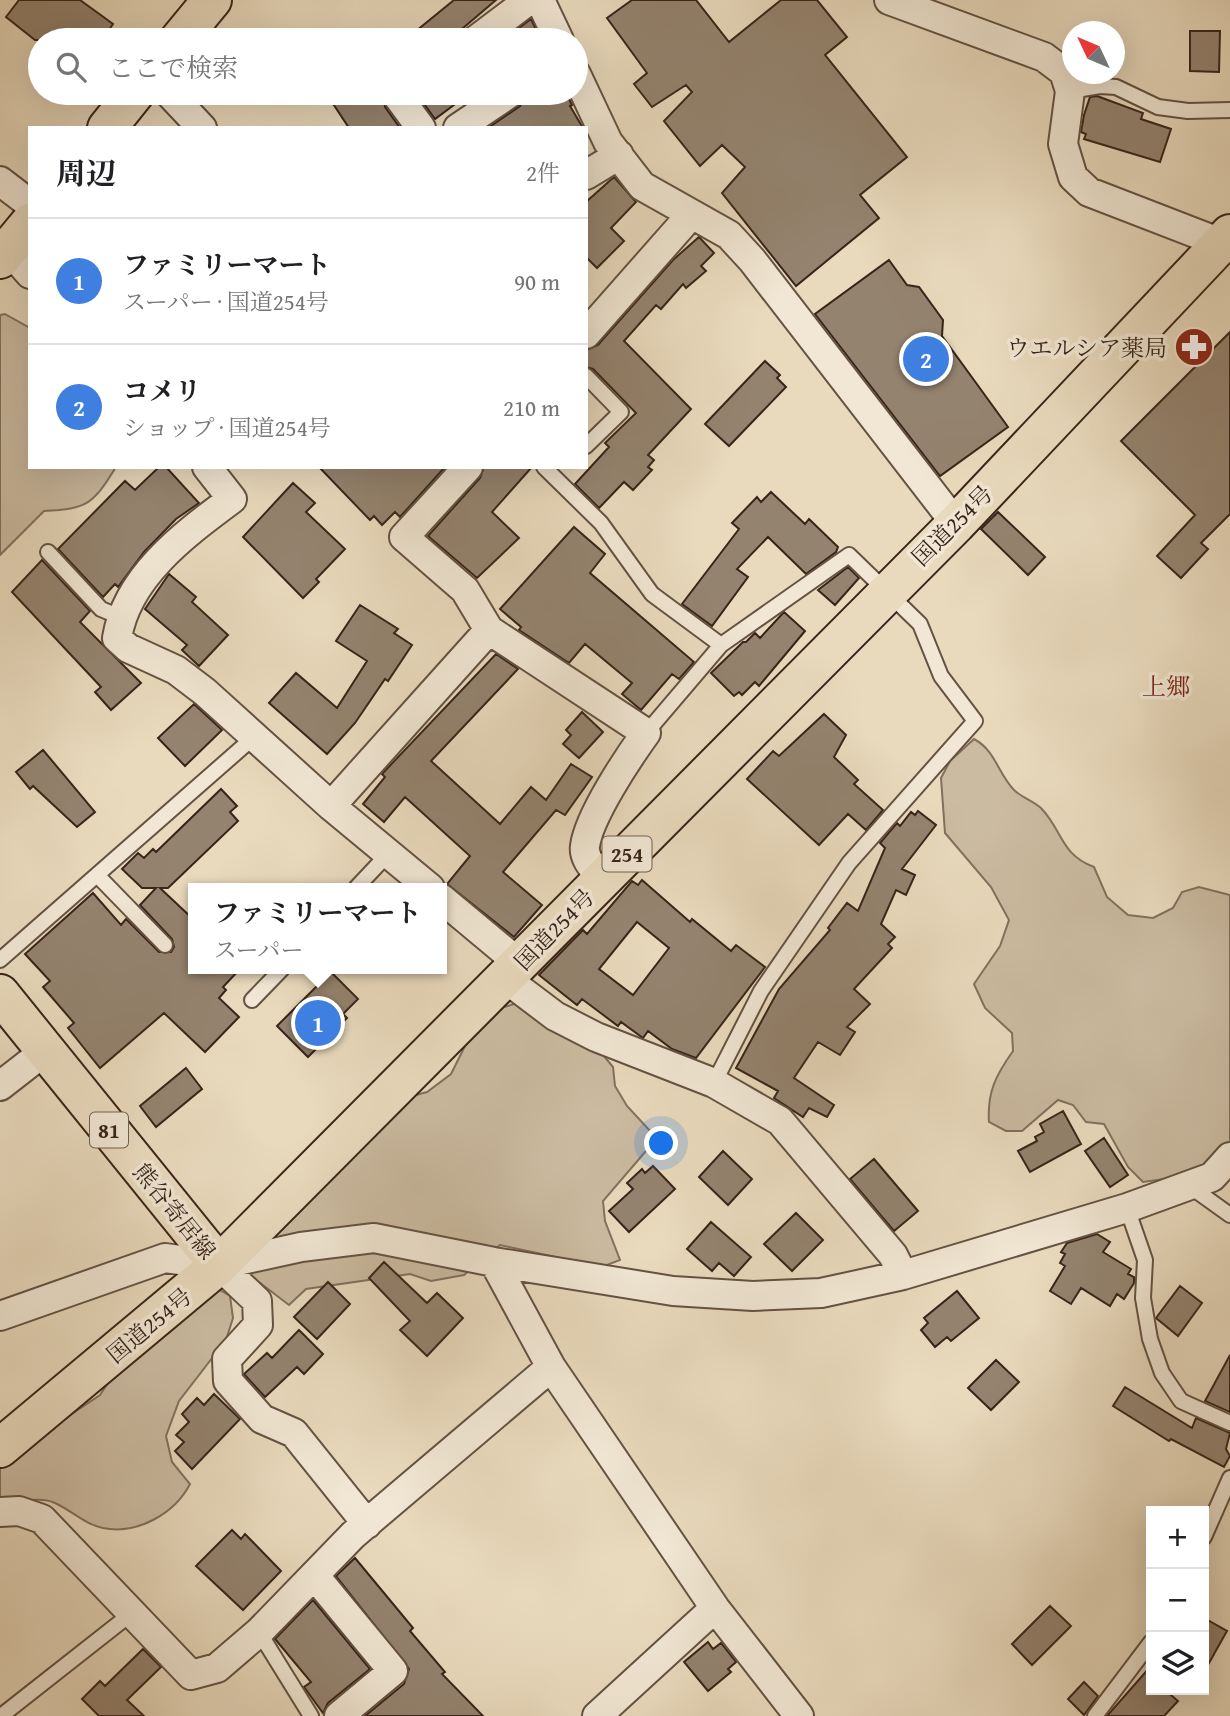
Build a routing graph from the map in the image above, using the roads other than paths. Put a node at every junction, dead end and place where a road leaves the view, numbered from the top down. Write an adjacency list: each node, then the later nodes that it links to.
1 (212, 0): 5 (main road)
2 (530, 0): 6 (street)
3 (540, 0): 7 (street)
4 (889, 0): 8 (street)
5 (188, 28)
6 (492, 28)
7 (553, 28)
8 (1070, 91): 14 (lane); 24 (street)
9 (588, 100): 19 (street)
10 (125, 105): 15 (main road)
11 (180, 105): 16 (street)
12 (404, 105): 17 (street)
13 (492, 105): 18 (street)
14 (1230, 110)
15 (109, 126)
16 (200, 126)
17 (420, 126)
18 (461, 126)
19 (619, 155): 20 (street); 23 (street)
20 (588, 174)
21 (0, 181): 22 (street)
22 (28, 202)
23 (690, 216): 25 (street); 31 (street)
24 (1225, 239): 31 (main road, 国道254号 / 254)
25 (588, 332)
26 (588, 378): 27 (lane)
27 (588, 444)
28 (209, 469): 34 (street)
29 (466, 469): 35 (street)
30 (560, 472): 36 (lane)
31 (956, 523): 33 (main road, 国道254号 / 254)
32 (48, 552): 34 (lane)
33 (886, 592): 36 (lane); 42 (main road, 国道254号 / 254); 53 (lane)
34 (120, 617): 38 (street)
35 (489, 629): 37 (street); 39 (street)
36 (720, 645): 37 (lane)
37 (646, 733): 42 (street)
38 (254, 737): 39 (street); 41 (lane)
39 (331, 806): 40 (street)
40 (388, 854): 43 (lane); 44 (street)
41 (97, 875): 46 (lane); 47 (lane)
42 (603, 879): 48 (main road, 国道254号 / 254)
43 (361, 883)
44 (424, 883)
45 (447, 904): 48 (street)
46 (165, 945)
47 (0, 960)
48 (513, 971): 53 (street); 60 (main road, 国道254号 / 254)
49 (277, 974): 51 (lane)
50 (0, 994): 52 (main road, 熊谷寄居線 / 81)
51 (253, 1000)
52 (45, 1051): 54 (street); 60 (main road, 熊谷寄居線 / 81)
53 (714, 1083): 61 (street)
54 (0, 1086)
55 (1230, 1157): 56 (street)
56 (1191, 1186): 57 (street); 58 (lane)
57 (1127, 1208): 61 (street); 64 (lane)
58 (1230, 1215)
59 (494, 1262): 60 (street); 61 (street); 63 (street)
60 (219, 1265): 62 (street); 65 (main road, 国道254号 / 254); 68 (street)
61 (903, 1275)
62 (0, 1316)
63 (551, 1367): 68 (street); 71 (street)
64 (1230, 1423)
65 (0, 1448)
66 (1230, 1478): 69 (lane)
67 (0, 1512): 72 (street)
68 (367, 1524): 70 (street)
69 (1209, 1526)
70 (314, 1575): 73 (street); 77 (street)
71 (715, 1608): 78 (street); 79 (street)
72 (132, 1614): 73 (street); 75 (lane)
73 (259, 1632): 76 (lane)
74 (1146, 1649): 80 (lane)
75 (1, 1716)
76 (311, 1716)
77 (339, 1716)
78 (597, 1716)
79 (799, 1716)
80 (1095, 1716)

